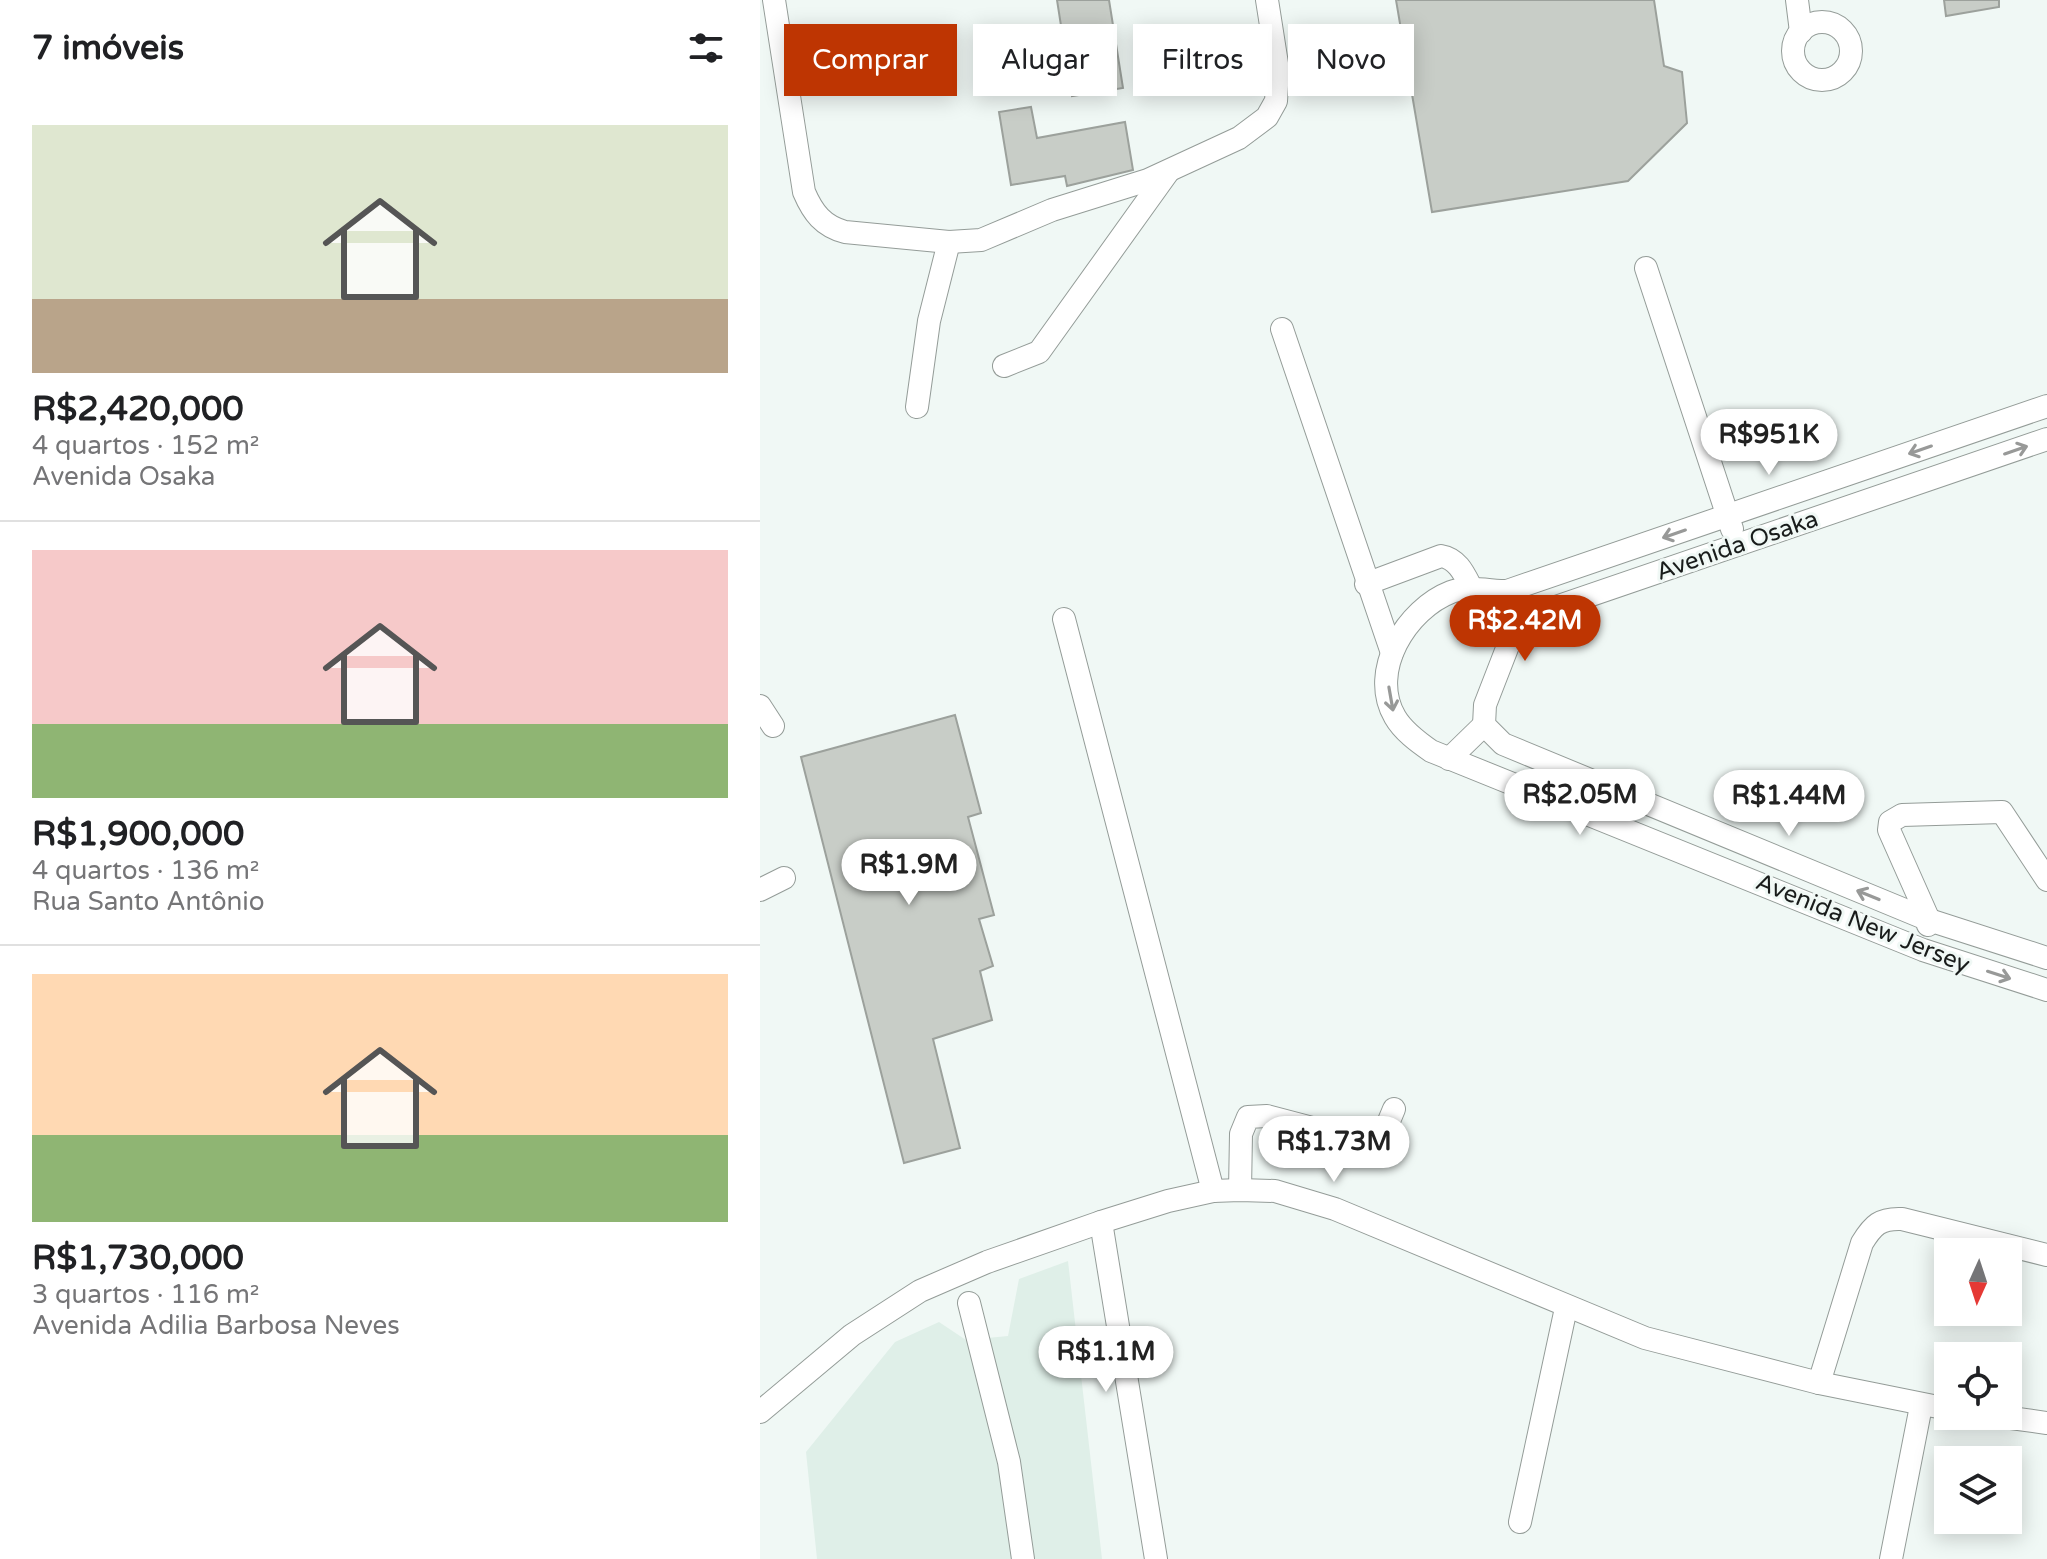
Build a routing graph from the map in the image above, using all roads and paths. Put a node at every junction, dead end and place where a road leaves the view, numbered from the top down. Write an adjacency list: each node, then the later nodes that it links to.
1 (774, 0): 6 (street)
2 (1267, 0): 5 (street)
3 (1797, 0): 4 (street)
4 (1801, 32)
5 (1169, 171): 6 (street); 9 (street)
6 (949, 242): 11 (street)
7 (1646, 268): 17 (street)
8 (1282, 329): 19 (street)
9 (1004, 366)
10 (2047, 406): 12 (street, Avenida Osaka)
11 (917, 407)
12 (1973, 432): 14 (street); 15 (street, Avenida Osaka, one-way to 15)
13 (2047, 439): 14 (street, Avenida Osaka, one-way to 13)
14 (1983, 461): 16 (street, Avenida Osaka)
15 (1861, 470): 16 (street); 17 (street, Avenida Osaka)
16 (1870, 500): 18 (street, Avenida Osaka)
17 (1727, 516): 18 (street); 21 (street, Avenida Osaka, one-way to 21)
18 (1737, 545): 23 (street, Avenida Osaka)
19 (1366, 584): 20 (street); 24 (street)
20 (1473, 591): 21 (street, Avenida New Jersey); 24 (street, Avenida New Jersey)
21 (1507, 591): 23 (street)
22 (1064, 619): 40 (street)
23 (1518, 620): 26 (street)
24 (1392, 653): 28 (street, Avenida New Jersey, one-way to 28)
25 (760, 706): 27 (street)
26 (1484, 725): 28 (street); 29 (street, Avenida New Jersey)
27 (773, 726)
28 (1449, 759): 30 (street, Avenida New Jersey)
29 (1553, 765): 30 (street); 34 (street, Avenida New Jersey, one-way to 29)
30 (1539, 797): 35 (street, Avenida New Jersey)
31 (784, 878): 33 (street)
32 (2047, 880): 34 (street)
33 (760, 890)
34 (1929, 920): 35 (street); 36 (street, Avenida New Jersey)
35 (1923, 950): 37 (street, Avenida New Jersey, one-way to 37)
36 (2047, 958)
37 (2047, 990)
38 (1394, 1109): 39 (street)
39 (1240, 1190): 40 (street); 44 (street)
40 (1213, 1191): 41 (street)
41 (1101, 1222): 48 (street); 53 (street)
42 (2047, 1255): 45 (street)
43 (969, 1303): 52 (street)
44 (1566, 1308): 45 (street); 51 (street)
45 (1819, 1383): 46 (street)
46 (1921, 1406): 47 (street); 54 (street)
47 (1934, 1407)
48 (760, 1412)
49 (2022, 1420): 50 (street)
50 (2047, 1423)
51 (1520, 1522)
52 (1023, 1559)
53 (1156, 1559)
54 (1891, 1559)

